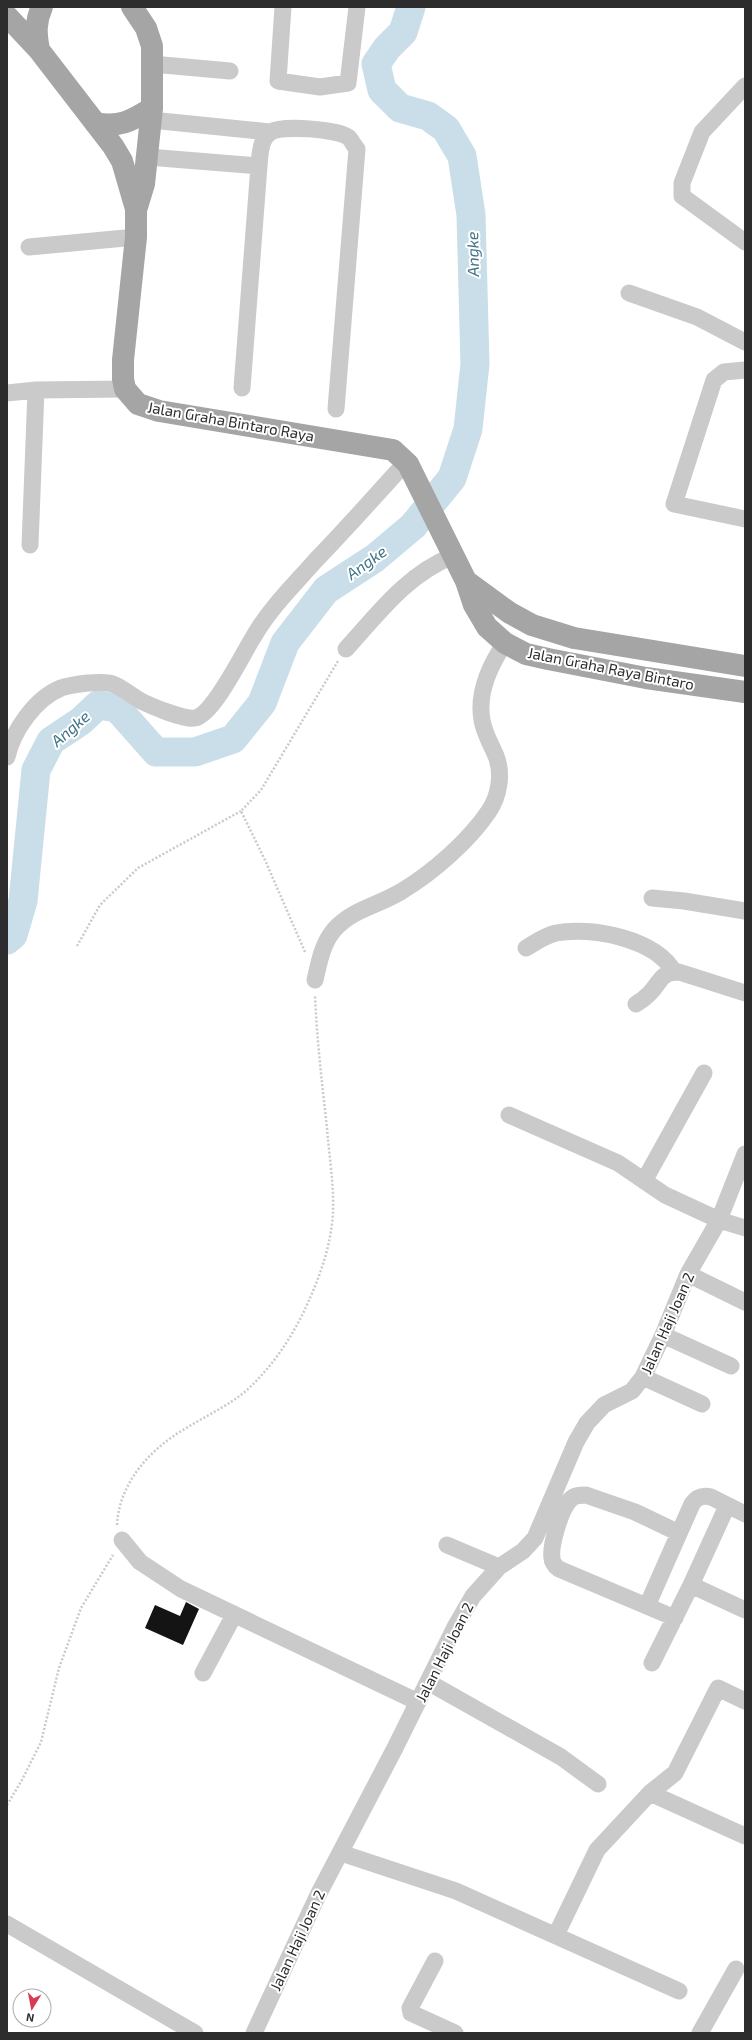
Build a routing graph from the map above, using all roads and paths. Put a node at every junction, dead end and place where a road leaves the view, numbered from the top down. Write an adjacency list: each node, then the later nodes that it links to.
1 (42, 7): 6 (main road)
2 (133, 7): 7 (main road)
3 (283, 7): 4 (street)
4 (357, 7)
5 (7, 16): 6 (main road)
6 (39, 50): 11 (main road)
7 (152, 64): 8 (street); 10 (main road)
8 (230, 71)
9 (745, 86): 17 (street)
10 (151, 114): 11 (main road); 12 (street); 13 (main road)
11 (95, 124): 15 (main road)
12 (270, 132): 14 (street); 26 (street)
13 (148, 157): 14 (street); 15 (main road)
14 (259, 166): 22 (street)
15 (136, 210): 16 (main road)
16 (136, 237): 18 (street); 23 (main road)
17 (745, 242)
18 (29, 247)
19 (629, 293): 20 (street)
20 (745, 342)
21 (745, 370): 28 (street)
22 (242, 388)
23 (125, 389): 24 (street); 27 (main road, Jalan Graha Bintaro Raya)
24 (36, 390): 25 (street); 29 (street)
25 (7, 393)
26 (336, 408)
27 (412, 473): 30 (main road, Jalan Graha Bintaro Raya); 36 (street)
28 (745, 520)
29 (30, 545)
30 (449, 548): 31 (main road, Jalan Graha Raya Bintaro); 33 (street)
31 (466, 581): 32 (main road, Jalan Graha Raya Bintaro); 34 (main road, Jalan Graha Raya Bintaro)
32 (505, 643): 35 (main road, Jalan Graha Raya Bintaro); 43 (street)
33 (346, 649): 37 (path)
34 (745, 666)
35 (745, 692)
36 (7, 757)
37 (241, 811): 40 (path); 43 (path)
38 (652, 898): 39 (street)
39 (745, 910)
40 (77, 946)
41 (526, 948): 42 (street)
42 (674, 972): 44 (street); 45 (street)
43 (315, 980): 61 (path)
44 (745, 993)
45 (636, 1004)
46 (704, 1073): 49 (street)
47 (509, 1115): 49 (street)
48 (745, 1154): 50 (street, Jalan Haji Joan 2)
49 (644, 1181): 50 (street)
50 (719, 1220): 51 (street); 52 (street, Jalan Haji Joan 2)
51 (745, 1228)
52 (688, 1274): 53 (street); 54 (street, Jalan Haji Joan 2)
53 (745, 1302)
54 (663, 1335): 55 (street); 56 (street, Jalan Haji Joan 2)
55 (731, 1366)
56 (643, 1377): 57 (street); 63 (street, Jalan Haji Joan 2)
57 (702, 1404)
58 (727, 1506): 59 (street); 60 (street); 64 (street)
59 (745, 1514)
60 (679, 1533): 65 (street); 65 (street)
61 (122, 1540): 67 (street); 76 (path)
62 (447, 1544): 63 (street)
63 (499, 1567): 71 (street, Jalan Haji Joan 2)
64 (691, 1585): 66 (street); 68 (street)
65 (647, 1606): 68 (street)
66 (745, 1610)
67 (234, 1616): 70 (street); 73 (street)
68 (675, 1618): 69 (street)
69 (652, 1663)
70 (203, 1673)
71 (428, 1682): 73 (street, Jalan Haji Joan 2); 74 (street)
72 (745, 1701): 75 (street)
73 (418, 1702): 78 (street, Jalan Haji Joan 2)
74 (598, 1784)
75 (650, 1793): 77 (street); 80 (street)
76 (7, 1805)
77 (745, 1836)
78 (341, 1853): 80 (street); 86 (street, Jalan Haji Joan 2)
79 (7, 1924): 84 (street)
80 (556, 1935): 83 (street)
81 (435, 1961): 87 (street)
82 (736, 1969): 88 (street)
83 (679, 1991)
84 (176, 2028): 85 (street)
85 (195, 2033)
86 (254, 2033)
87 (455, 2033)
88 (700, 2033)

